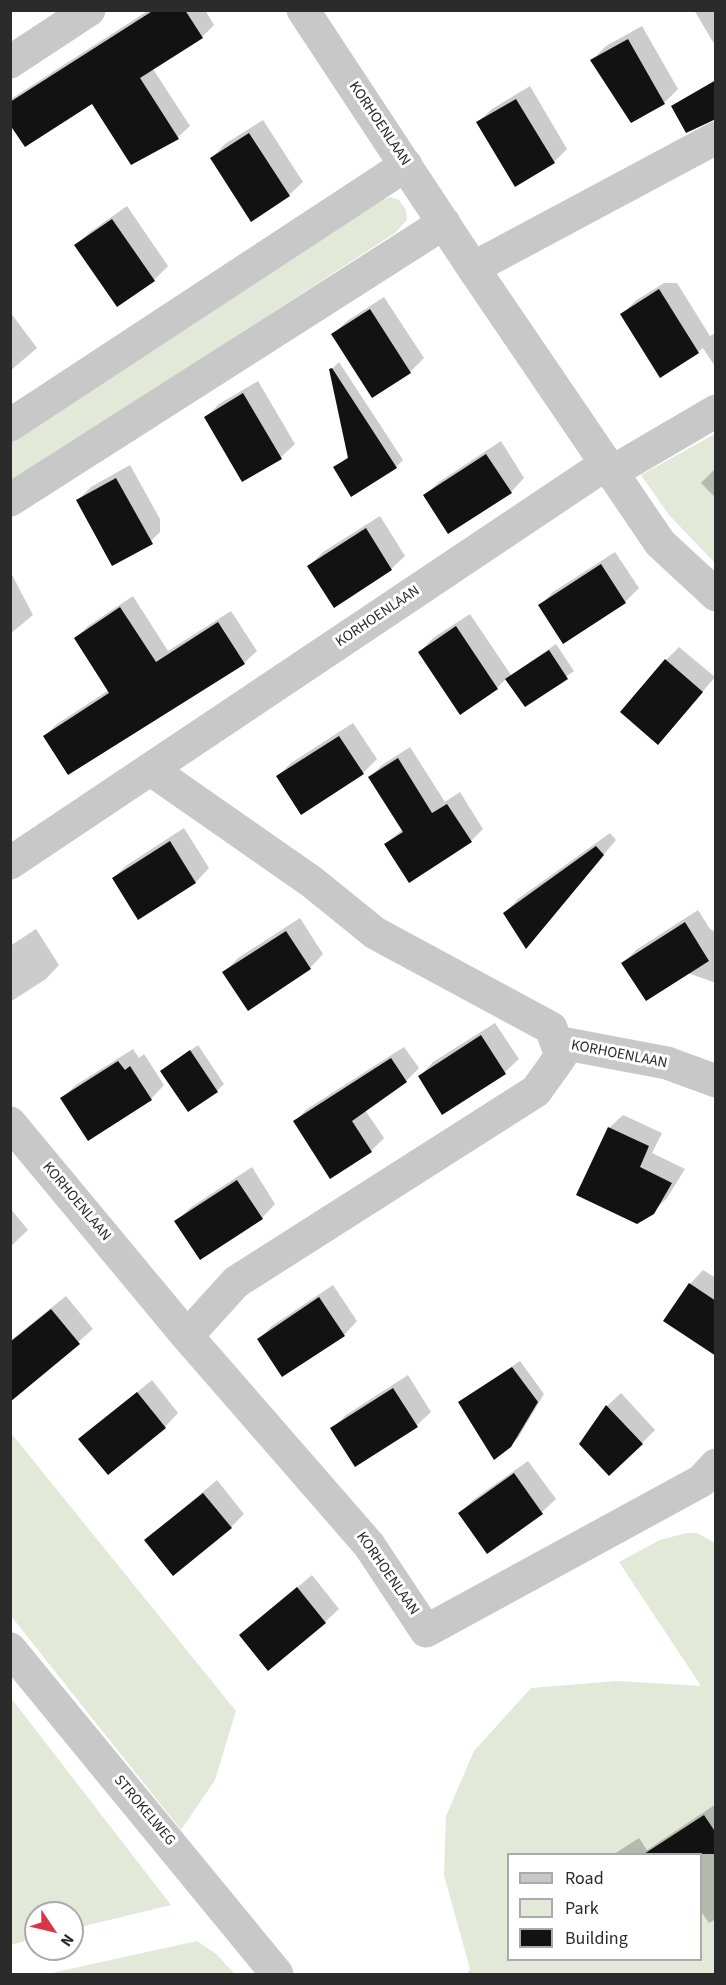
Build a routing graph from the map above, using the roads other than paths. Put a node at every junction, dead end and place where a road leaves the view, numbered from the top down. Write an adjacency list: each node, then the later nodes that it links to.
1 (89, 10): 3 (street)
2 (303, 10): 5 (street, KORHOENLAAN)
3 (10, 62)
4 (716, 138): 7 (street)
5 (406, 165): 6 (street, KORHOENLAAN); 9 (street)
6 (444, 223): 7 (street, KORHOENLAAN); 11 (street)
7 (473, 268): 10 (street, KORHOENLAAN)
8 (716, 411): 10 (street)
9 (10, 425)
10 (609, 468): 12 (street, KORHOENLAAN); 13 (street, KORHOENLAAN)
11 (10, 500)
12 (716, 595)
13 (150, 769): 14 (street, KORHOENLAAN); 15 (street, KORHOENLAAN)
14 (10, 863)
15 (556, 1042): 16 (street, KORHOENLAAN); 18 (street, KORHOENLAAN)
16 (716, 1081)
17 (10, 1123): 18 (street, KORHOENLAAN)
18 (188, 1336): 19 (street, KORHOENLAAN)
19 (711, 1480)
20 (10, 1649): 21 (street, STROKELWEG)
21 (277, 1974)

